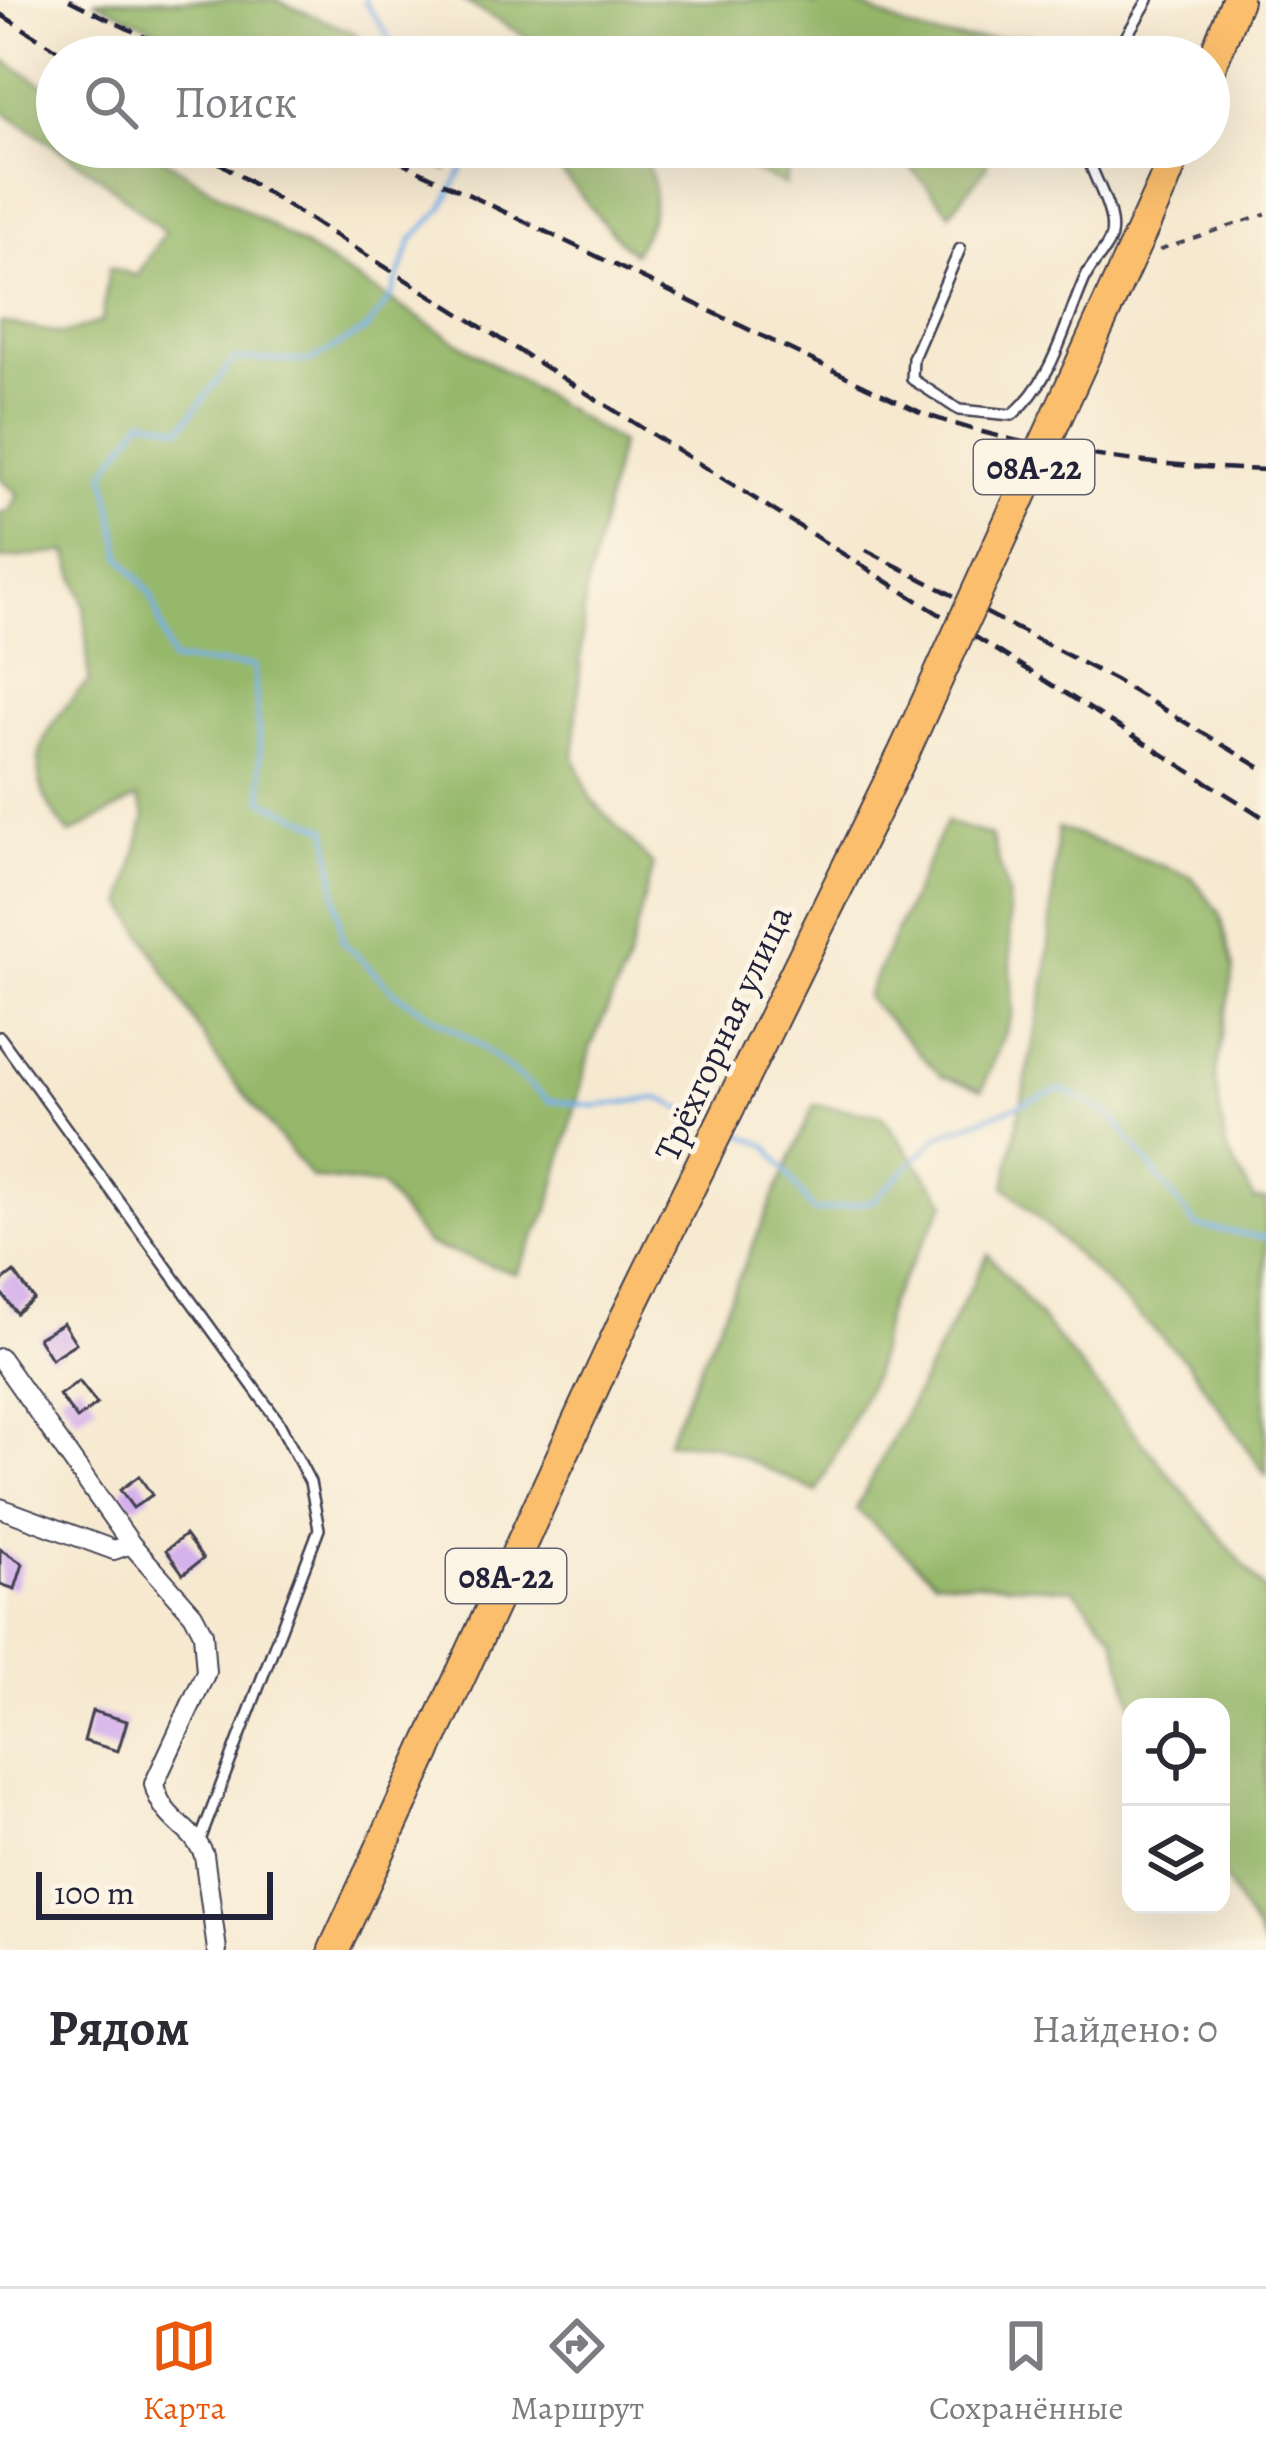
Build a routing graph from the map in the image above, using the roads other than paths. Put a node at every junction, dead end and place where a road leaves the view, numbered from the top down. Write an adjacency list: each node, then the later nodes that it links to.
1 (1148, 0): 3 (lane)
2 (1237, 0): 4 (highway)
3 (1127, 36)
4 (1223, 36)
5 (1092, 168): 7 (lane)
6 (1169, 168): 14 (highway, Трёхгорная улица / 08А-22, bridge)
7 (960, 250)
8 (0, 1037): 12 (lane)
9 (0, 1358): 11 (street)
10 (0, 1508): 11 (street)
11 (131, 1544): 12 (street)
12 (200, 1843): 13 (street)
13 (217, 1950)
14 (334, 1950)

